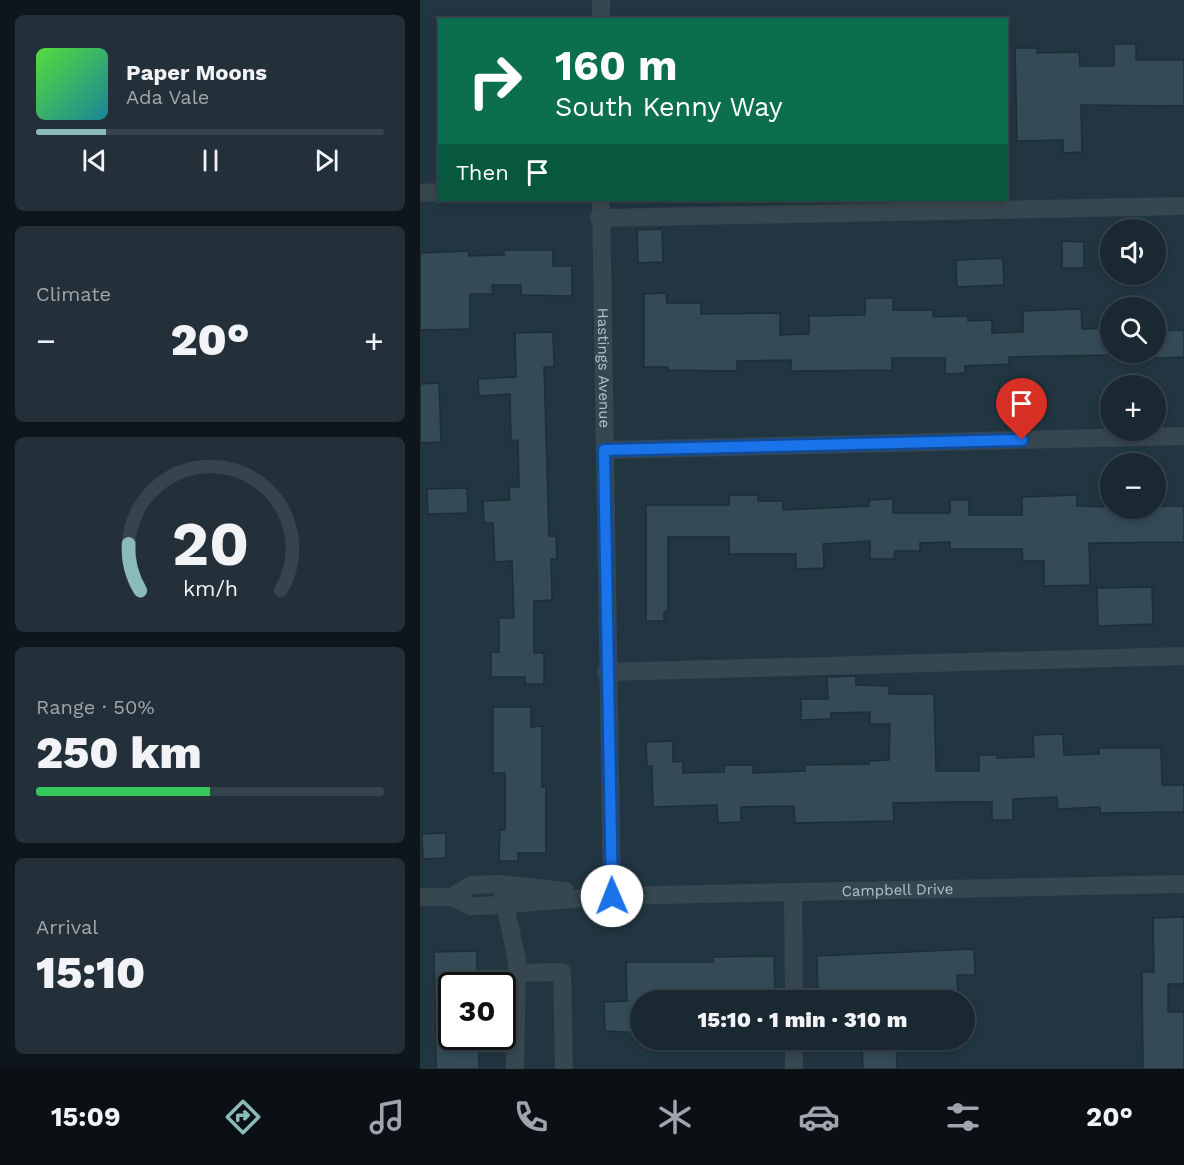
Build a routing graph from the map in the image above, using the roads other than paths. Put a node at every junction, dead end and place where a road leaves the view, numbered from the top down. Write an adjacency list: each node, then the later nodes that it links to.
1 (600, 0): 2 (street)
2 (601, 18)
3 (438, 192): 4 (street)
4 (420, 193)
5 (601, 201): 7 (street, Hastings Avenue)
6 (1184, 206): 7 (street)
7 (599, 218): 9 (street, Hastings Avenue)
8 (1184, 436): 9 (street)
9 (604, 450): 11 (street, Hastings Avenue)
10 (1184, 656): 11 (street)
11 (606, 672): 15 (street, Hastings Avenue)
12 (501, 884): 15 (street, Campbell Drive); 17 (street, Campbell Drive); 18 (street)
13 (1184, 884): 14 (street, Campbell Drive)
14 (793, 892): 15 (street, Campbell Drive); 22 (street)
15 (612, 896): 18 (street, Campbell Drive)
16 (420, 897): 17 (street, Campbell Drive)
17 (452, 897): 19 (street, Campbell Drive)
18 (506, 904): 19 (street, Campbell Drive); 20 (street)
19 (483, 906): 20 (street)
20 (510, 935): 21 (street)
21 (517, 973): 24 (street); 25 (street)
22 (794, 990)
23 (794, 1050): 26 (street)
24 (515, 1069)
25 (564, 1069)
26 (794, 1069)

